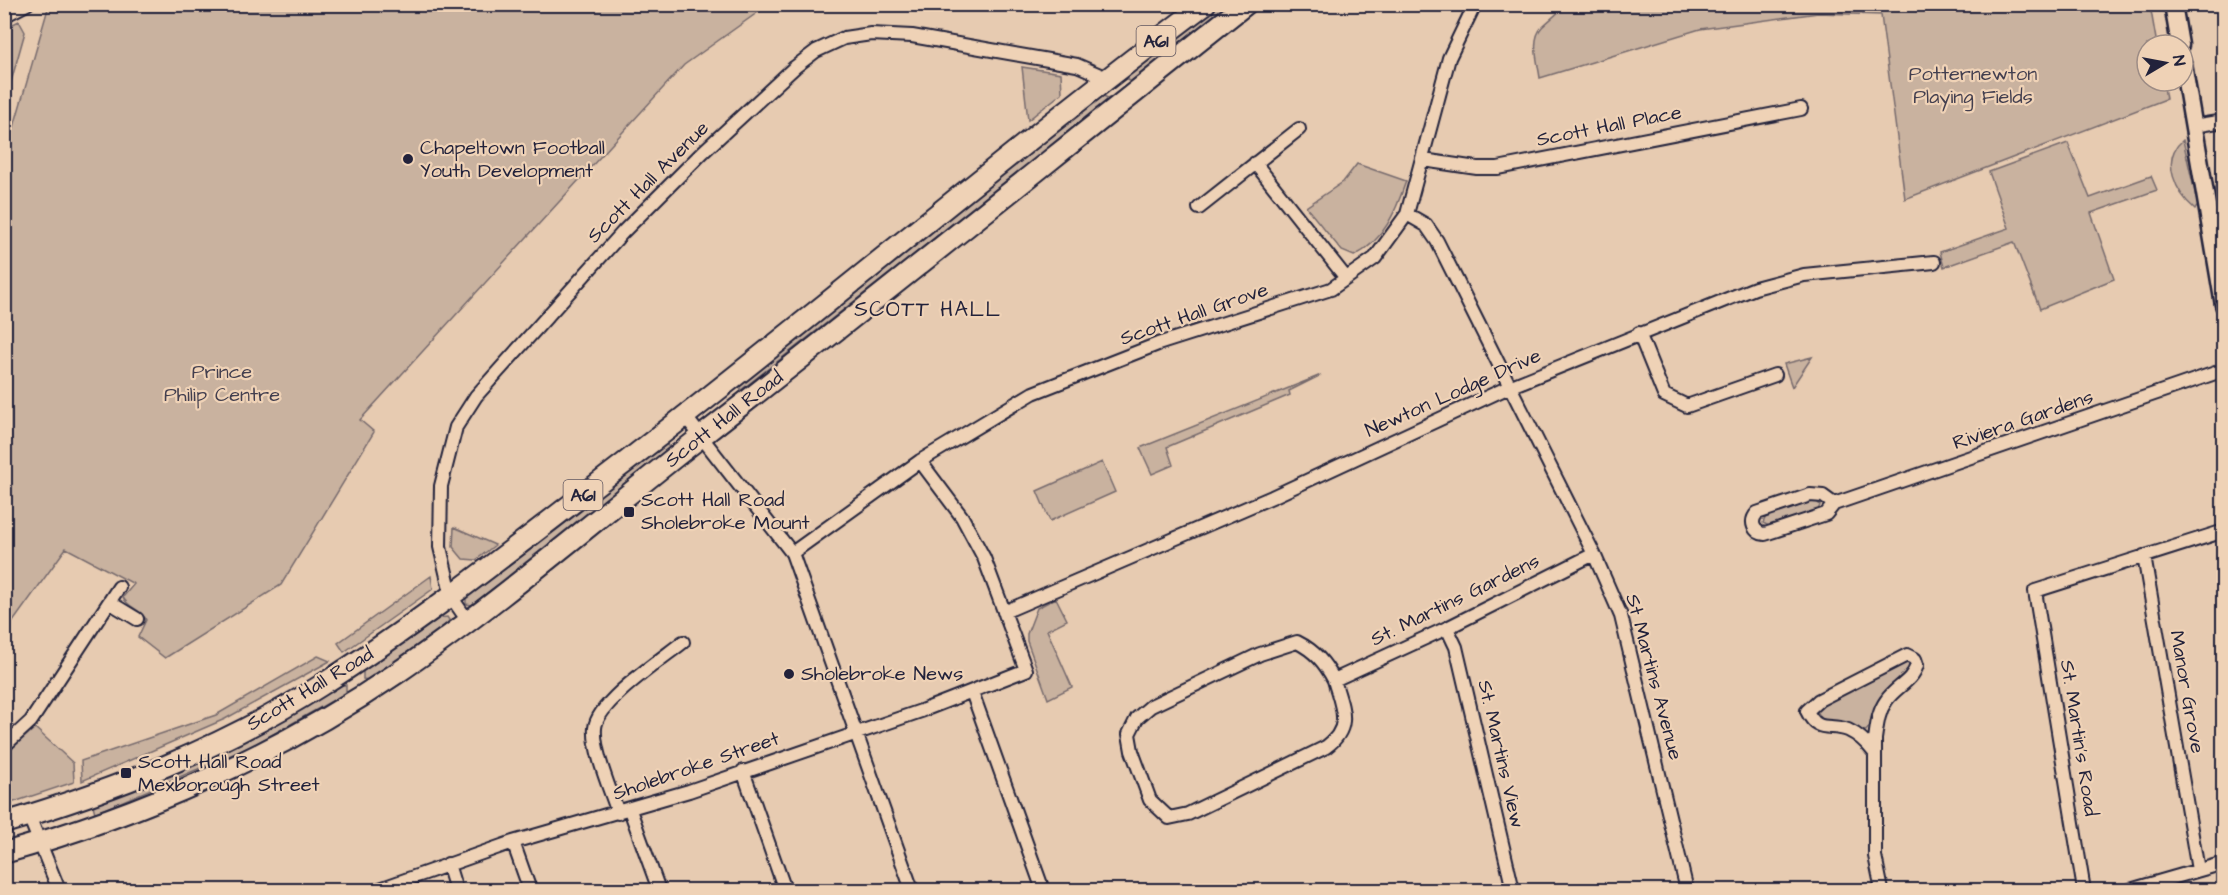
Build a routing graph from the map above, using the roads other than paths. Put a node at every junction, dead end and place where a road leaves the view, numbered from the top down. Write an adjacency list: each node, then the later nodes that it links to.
1 (27, 4): 6 (street)
2 (1204, 4): 8 (highway, Scott Hall Road / A61)
3 (1246, 4): 10 (highway, Scott Hall Road / A61)
4 (1475, 4): 15 (street, Scott Hall Grove)
5 (2173, 4): 7 (main road)
6 (4, 16)
7 (2178, 33)
8 (1107, 78): 10 (highway); 26 (highway, Scott Hall Road / A61); 35 (street, Scott Hall Avenue)
9 (2188, 93): 13 (main road)
10 (1126, 100): 27 (highway, Scott Hall Road / A61)
11 (1801, 109): 15 (street, Scott Hall Place)
12 (2223, 121): 13 (street)
13 (2193, 126): 21 (main road)
14 (1299, 129): 16 (street)
15 (1423, 160): 18 (street, Scott Hall Grove)
16 (1255, 163): 17 (street); 20 (street)
17 (1199, 208)
18 (1407, 214): 20 (street, Scott Hall Grove); 25 (street, St Martins Avenue)
19 (1934, 262): 22 (street, Newton Lodge Drive)
20 (1346, 278): 28 (street, Scott Hall Grove)
21 (2223, 305)
22 (1639, 333): 24 (street); 25 (street, Newton Lodge Drive)
23 (2223, 370): 29 (street, Riviera Gardens)
24 (1775, 375)
25 (1509, 387): 32 (street, St Martins Avenue); 37 (street, Newton Lodge Drive)
26 (685, 416): 27 (street); 35 (highway, Scott Hall Road / A61)
27 (701, 437): 31 (street); 39 (highway, Scott Hall Road / A61)
28 (920, 461): 31 (street, Scott Hall Grove); 37 (street)
29 (1834, 504): 29 (street, Riviera Gardens)
30 (2223, 531): 33 (street)
31 (792, 553): 44 (street)
32 (1594, 554): 40 (street, St. Martins Gardens); 66 (street, St Martins Avenue)
33 (2144, 556): 56 (street, Manor Grove); 68 (street, St. Martin's Road)
34 (119, 587): 36 (street)
35 (452, 597): 39 (street, Scott Hall Avenue); 49 (highway, Scott Hall Road / A61)
36 (109, 602): 38 (street); 45 (street)
37 (1004, 612): 43 (street, Sholebroke Street)
38 (137, 619)
39 (468, 621): 52 (highway, Scott Hall Road / A61)
40 (1447, 628): 42 (street, St. Martins Gardens); 65 (street, St. Martins View)
41 (683, 642): 48 (street)
42 (1334, 680): 42 (street)
43 (972, 692): 44 (street, Sholebroke Street); 64 (street)
44 (857, 731): 47 (street, Sholebroke Street); 63 (street)
45 (4, 746)
46 (1874, 752): 46 (street); 67 (street)
47 (743, 771): 48 (street, Sholebroke Street); 62 (street)
48 (624, 811): 51 (street, Sholebroke Street); 61 (street)
49 (29, 816): 50 (highway, Scott Hall Road / A61); 52 (street)
50 (4, 823)
51 (513, 842): 55 (street, Sholebroke Street); 60 (street)
52 (39, 843): 53 (highway, Scott Hall Road / A61); 57 (street)
53 (4, 853)
54 (2223, 863): 56 (street)
55 (448, 864): 58 (street, Sholebroke Street); 59 (street)
56 (2198, 870): 69 (street)
57 (59, 891)
58 (377, 891)
59 (456, 891)
60 (531, 891)
61 (659, 891)
62 (785, 891)
63 (912, 891)
64 (1043, 891)
65 (1513, 891)
66 (1687, 891)
67 (1882, 891)
68 (2084, 891)
69 (2130, 891)

